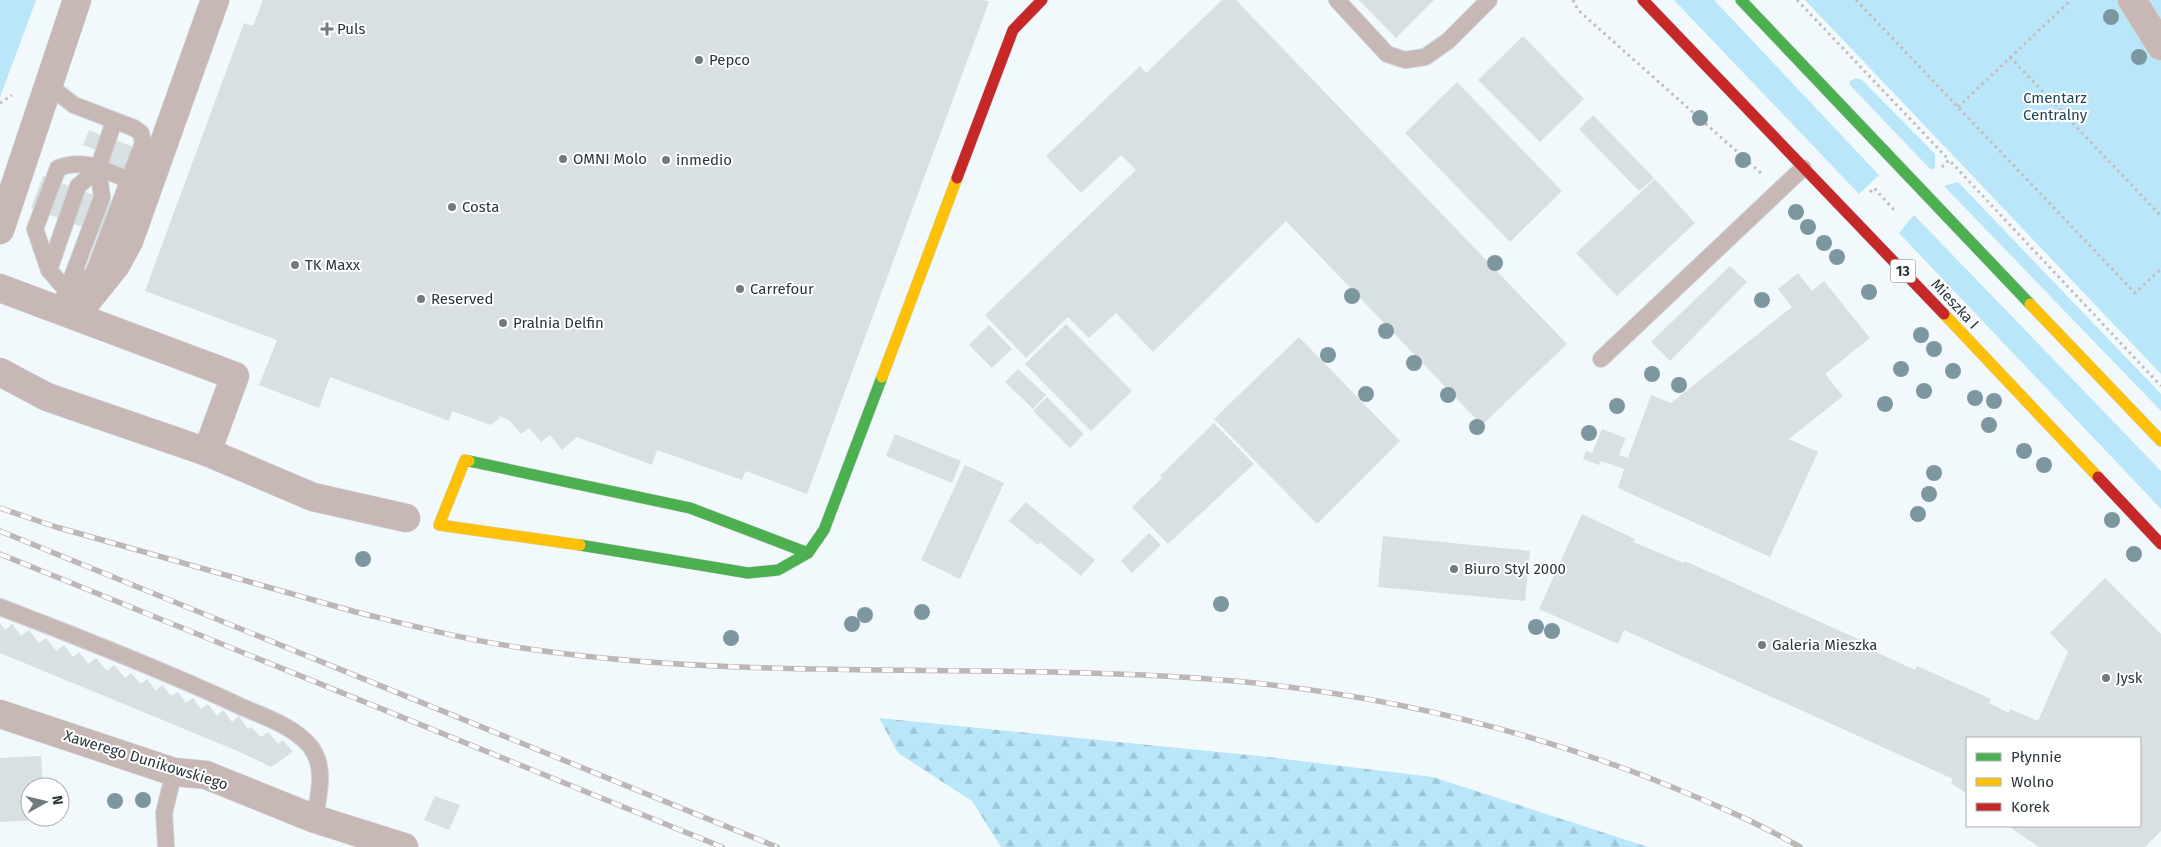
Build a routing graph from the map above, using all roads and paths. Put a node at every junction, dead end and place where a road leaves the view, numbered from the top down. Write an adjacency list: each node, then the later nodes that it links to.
1 (77, 0): 14 (street)
2 (215, 0): 26 (street)
3 (1042, 0): 33 (street)
4 (1337, 0): 5 (lane)
5 (1489, 0)
6 (1643, 0): 18 (street, Mieszka I / 13)
7 (1741, 0): 29 (street)
8 (1796, 0): 17 (path)
9 (1856, 0): 15 (path)
10 (2071, 0): 13 (path)
11 (2132, 0): 12 (street)
12 (2161, 46)
13 (2010, 57): 15 (path); 21 (path)
14 (48, 85): 16 (lane); 22 (street)
15 (1958, 107): 23 (path)
16 (114, 121): 19 (lane); 20 (lane)
17 (1949, 160)
18 (1803, 168): 27 (lane); 32 (street, Mieszka I / 13)
19 (98, 169): 20 (lane); 24 (lane); 24 (lane); 26 (lane)
20 (129, 180): 26 (lane)
21 (2161, 216)
22 (0, 230)
23 (2161, 269)
24 (49, 270): 26 (lane)
25 (0, 288): 26 (street)
26 (67, 306): 30 (street)
27 (1601, 359)
28 (0, 372): 30 (street)
29 (2161, 441)
30 (207, 452): 31 (street)
31 (406, 518)
32 (2161, 544)
33 (808, 553): 33 (street)
34 (0, 607): 37 (lane)
35 (0, 714): 36 (street, Xawerego Dunikowskiego)
36 (174, 772): 37 (street, Xawerego Dunikowskiego); 38 (lane)
37 (315, 819): 39 (street, Xawerego Dunikowskiego)
38 (166, 847)
39 (404, 847)

